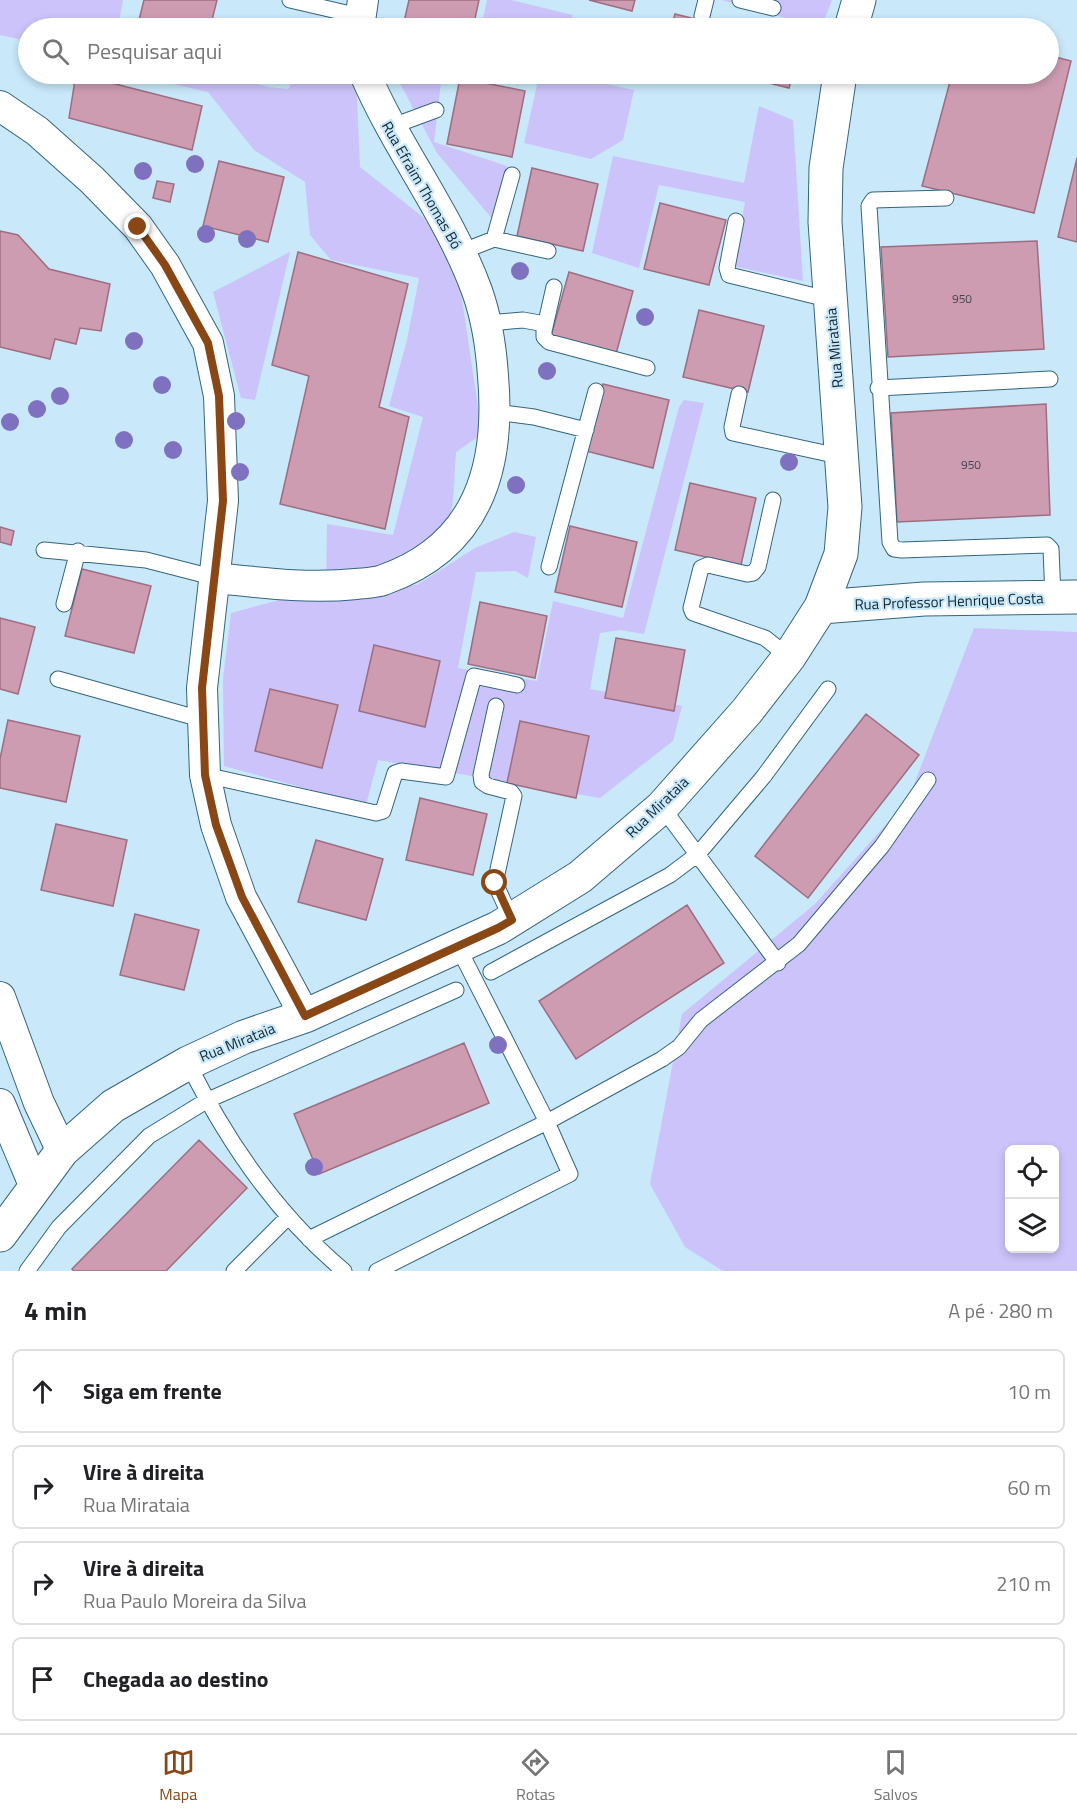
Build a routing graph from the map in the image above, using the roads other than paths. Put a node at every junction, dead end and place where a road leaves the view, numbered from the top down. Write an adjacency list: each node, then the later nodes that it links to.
1 (290, 0): 6 (lane)
2 (706, 0): 7 (lane)
3 (740, 0): 5 (lane)
4 (859, 0): 8 (street)
5 (773, 8)
6 (360, 15)
7 (702, 16)
8 (854, 18)
9 (370, 84): 13 (street, Rua Efraim Thomas Bó)
10 (839, 84): 21 (street, Rua Mirataia)
11 (0, 106): 36 (street)
12 (436, 110): 13 (lane)
13 (390, 127): 19 (street, Rua Efraim Thomas Bó)
14 (512, 174): 17 (lane)
15 (946, 198): 26 (lane)
16 (736, 221): 21 (lane)
17 (495, 239): 18 (lane); 19 (lane)
18 (548, 251)
19 (461, 252): 22 (street, Rua Efraim Thomas Bó)
20 (554, 287): 23 (lane)
21 (831, 300): 31 (street, Rua Mirataia)
22 (488, 323): 23 (lane); 29 (street, Rua Efraim Thomas Bó)
23 (545, 324): 24 (lane)
24 (647, 368)
25 (1050, 379): 26 (lane)
26 (878, 388): 37 (lane)
27 (596, 391): 30 (lane)
28 (739, 394): 31 (lane)
29 (496, 412): 30 (lane); 36 (street, Rua Efraim Thomas Bó)
30 (586, 430): 35 (lane)
31 (843, 457): 39 (street, Rua Mirataia)
32 (773, 500): 40 (lane)
33 (44, 550): 34 (lane)
34 (78, 551): 36 (lane); 38 (lane)
35 (549, 567)
36 (216, 578): 45 (street)
37 (1065, 597): 39 (street, Rua Professor Henrique Costa)
38 (64, 604)
39 (821, 607): 40 (street, Rua Mirataia)
40 (789, 657): 48 (street, Rua Mirataia)
41 (58, 679): 45 (lane)
42 (517, 684): 46 (lane)
43 (828, 689): 49 (lane)
44 (496, 705): 50 (lane)
45 (204, 720): 46 (street)
46 (205, 775): 56 (street)
47 (927, 780): 52 (lane)
48 (662, 807): 49 (lane); 50 (street, Rua Mirataia)
49 (698, 854): 52 (lane); 53 (lane)
50 (512, 920): 51 (street, Rua Mirataia)
51 (458, 947): 56 (street, Rua Mirataia); 60 (lane)
52 (778, 963): 60 (lane)
53 (491, 972)
54 (456, 990): 58 (lane)
55 (0, 997): 61 (street)
56 (305, 1016): 57 (street, Rua Mirataia)
57 (188, 1063): 58 (lane); 61 (street, Rua Mirataia)
58 (206, 1101): 63 (lane); 67 (lane)
59 (0, 1104): 62 (street)
60 (547, 1122): 65 (lane); 70 (lane)
61 (62, 1151): 62 (street, Rua Mirataia)
62 (34, 1185): 64 (street, Rua Mirataia)
63 (287, 1218): 65 (lane); 68 (lane)
64 (0, 1235)
65 (309, 1239): 66 (lane)
66 (325, 1265): 69 (lane)
67 (27, 1271)
68 (234, 1271)
69 (344, 1271)
70 (377, 1271)

